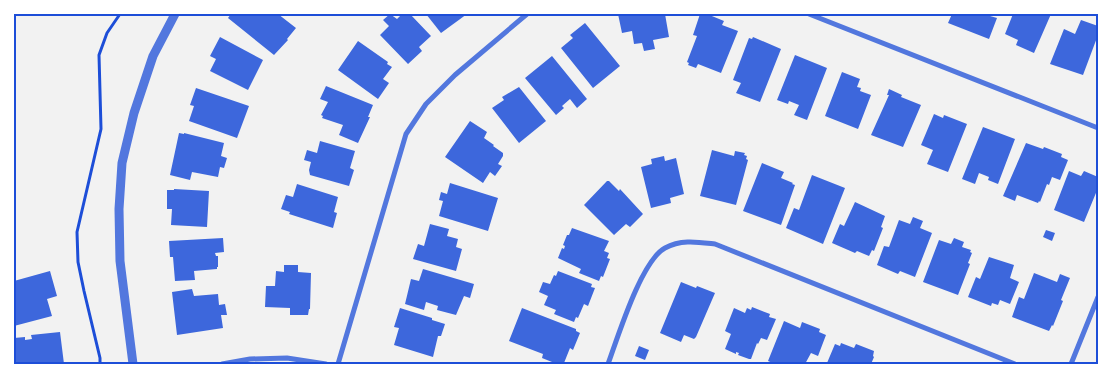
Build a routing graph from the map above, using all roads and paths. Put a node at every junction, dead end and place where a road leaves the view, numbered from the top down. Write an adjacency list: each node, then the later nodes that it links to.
1 (120, 14): 7 (path)
2 (175, 14): 8 (street)
3 (527, 14): 11 (street)
4 (809, 14): 5 (street)
5 (1098, 128)
6 (1098, 297): 14 (street)
7 (100, 364)
8 (133, 364)
9 (222, 364): 10 (street)
10 (326, 364)
11 (338, 364)
12 (608, 364): 13 (street)
13 (1015, 364)
14 (1071, 364)

